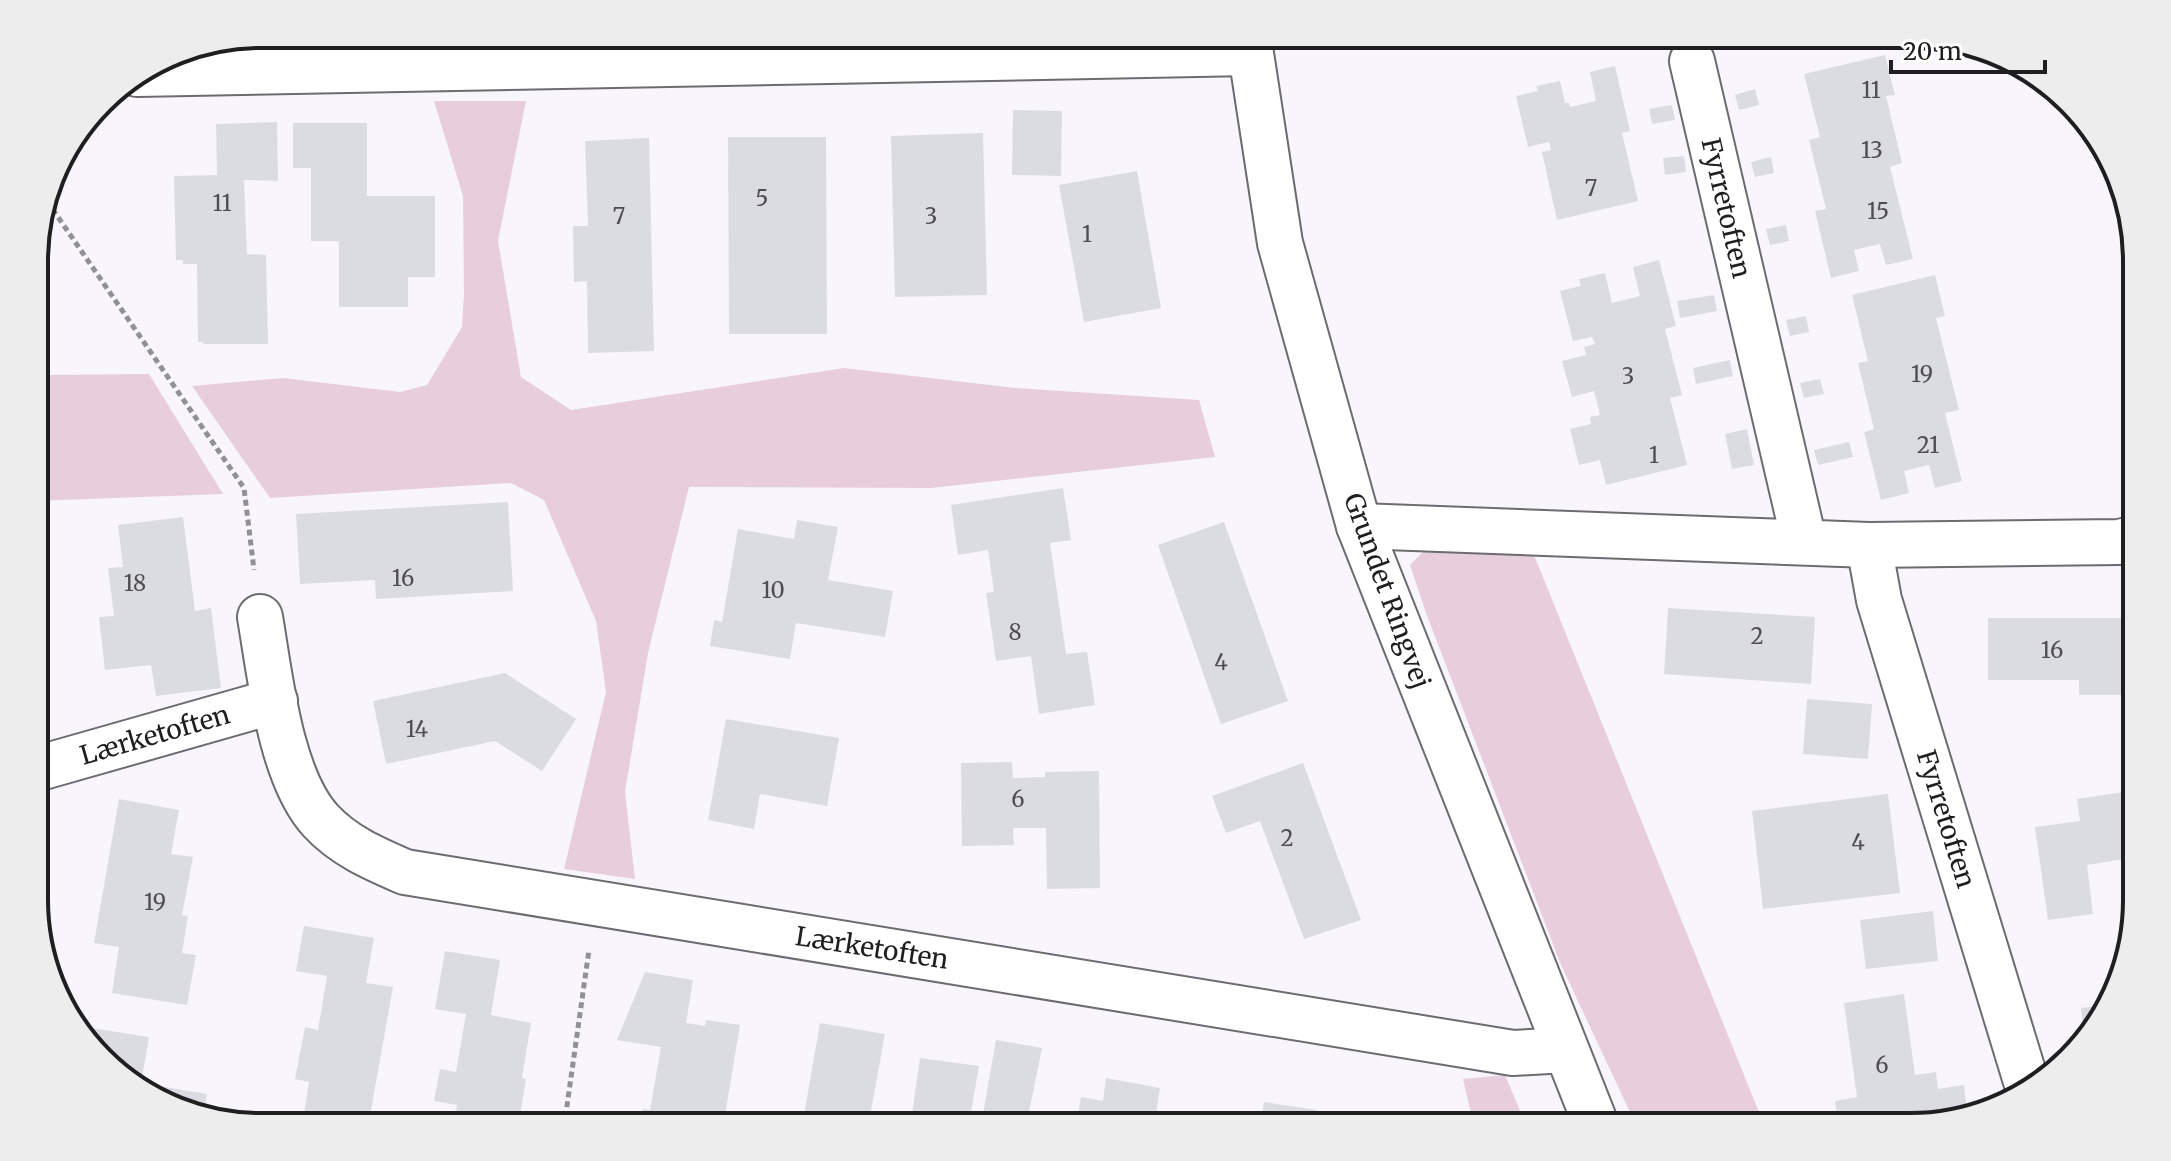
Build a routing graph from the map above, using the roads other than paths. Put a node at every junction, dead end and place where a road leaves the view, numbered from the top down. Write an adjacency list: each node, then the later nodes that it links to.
1 (1101, 48): 4 (street)
2 (1250, 48): 5 (street, Grundet Ringvej)
3 (1692, 61): 6 (street, Fyrretoften)
4 (161, 73)
5 (1359, 526): 6 (street); 12 (street, Grundet Ringvej)
6 (1804, 541): 8 (street)
7 (2123, 541): 8 (street)
8 (1869, 545): 13 (street, Fyrretoften)
9 (260, 617): 10 (street, Lærketoften)
10 (275, 701): 11 (street, Lærketoften); 12 (street, Lærketoften)
11 (48, 766)
12 (1566, 1050): 14 (street, Grundet Ringvej)
13 (2025, 1079)
14 (1591, 1113)

